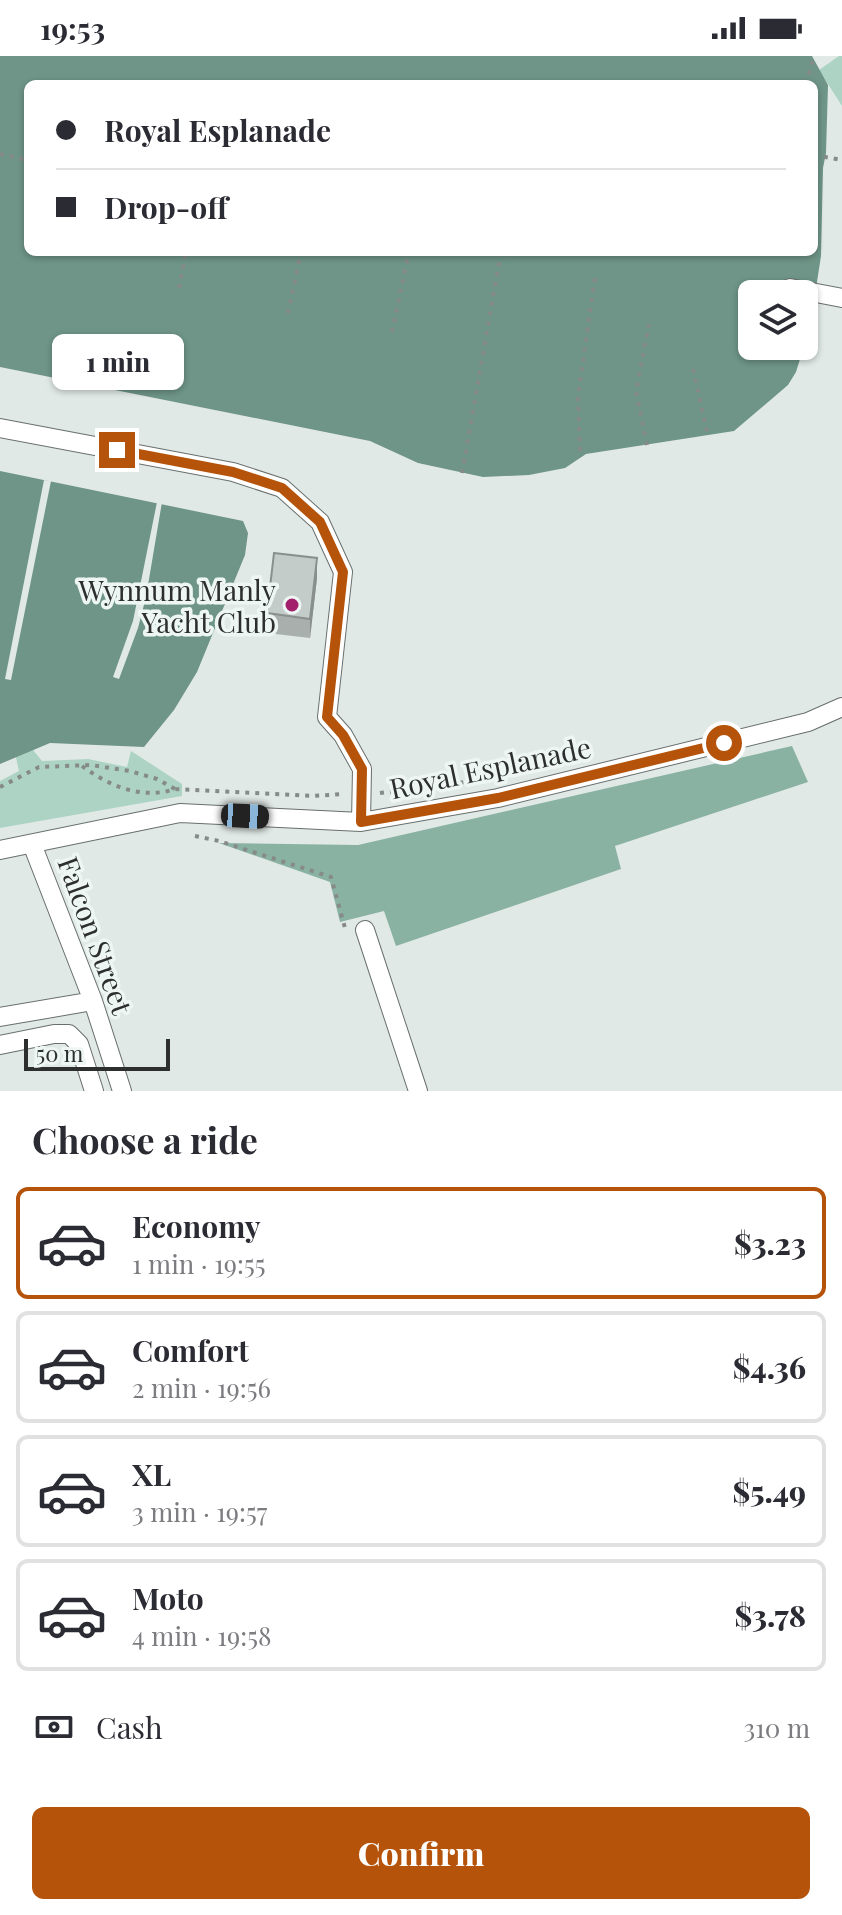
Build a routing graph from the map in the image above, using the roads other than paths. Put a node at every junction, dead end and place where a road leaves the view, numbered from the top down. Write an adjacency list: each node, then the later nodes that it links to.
1 (818, 293): 2 (street)
2 (842, 298)
3 (0, 428): 5 (street)
4 (842, 707): 5 (street, Royal Esplanade)
5 (361, 822): 6 (street, Royal Esplanade)
6 (32, 844): 7 (street, Royal Esplanade); 9 (street, Falcon Street)
7 (0, 850)
8 (365, 930): 14 (street)
9 (93, 1001): 10 (street); 13 (street, Falcon Street)
10 (0, 1017)
11 (0, 1045): 12 (street, Falcon Street)
12 (94, 1091)
13 (122, 1091)
14 (418, 1091)

